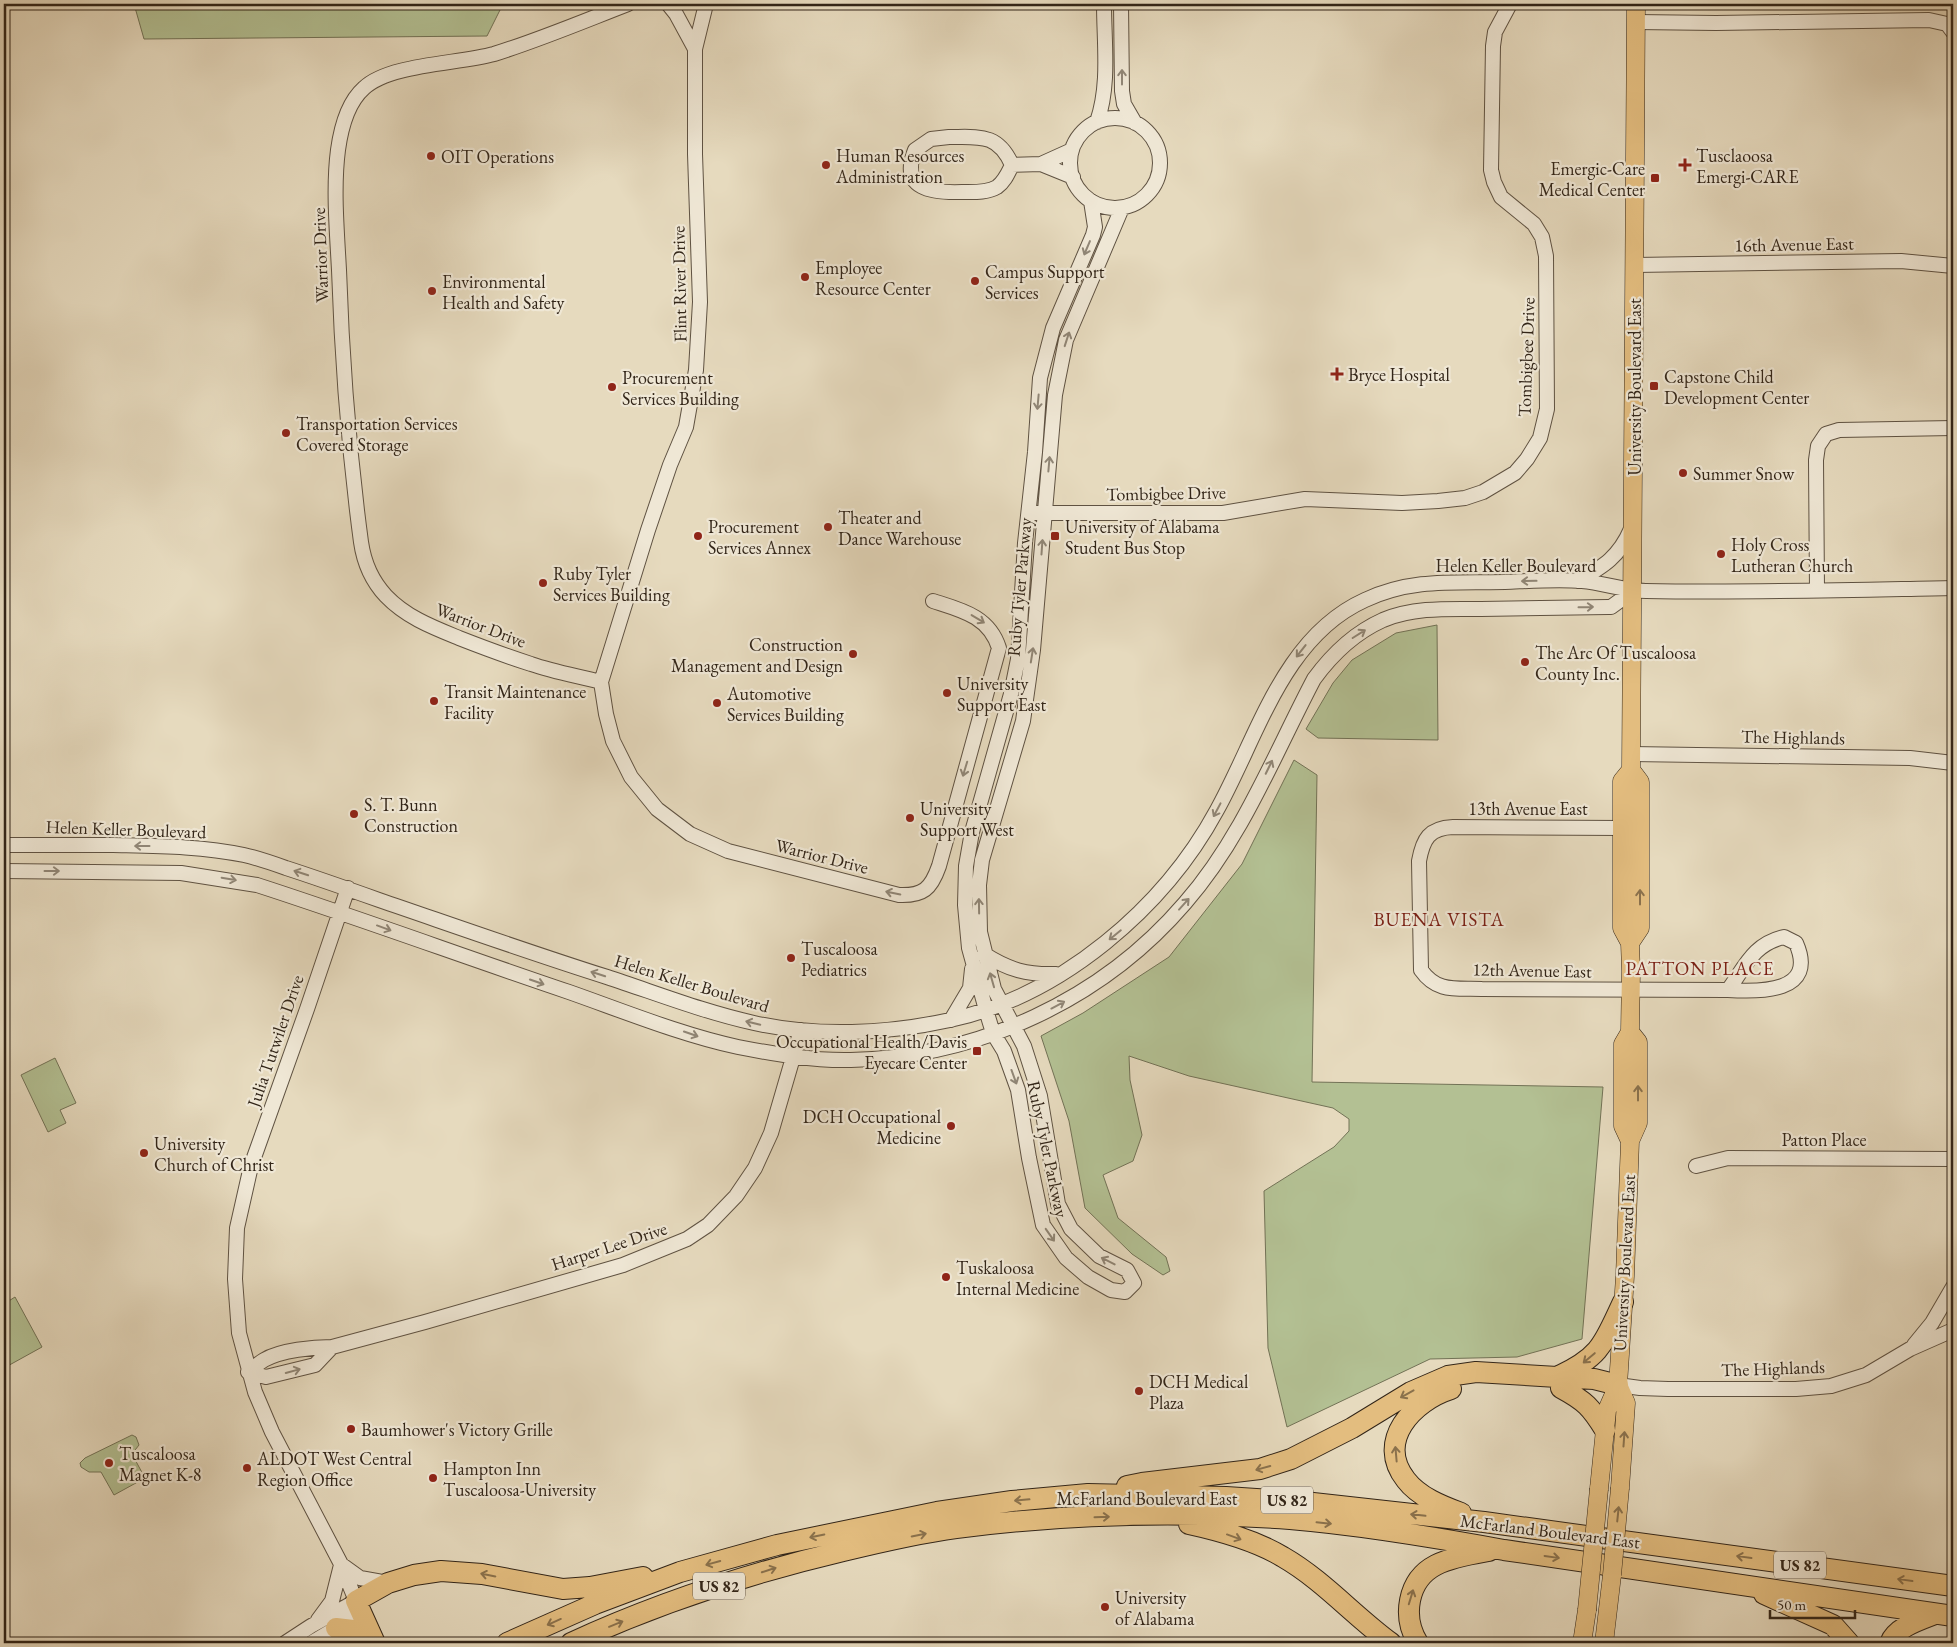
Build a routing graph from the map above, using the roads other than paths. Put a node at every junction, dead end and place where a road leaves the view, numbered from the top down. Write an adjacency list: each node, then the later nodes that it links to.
1 (628, 4): 30 (street, Warrior Drive)
2 (668, 4): 10 (street, Flint River Drive)
3 (706, 4): 10 (street, Flint River Drive)
4 (1104, 4): 11 (street)
5 (1121, 4): 12 (street, one-way to 5)
6 (1510, 4): 23 (street, Tombigbee Drive)
7 (1636, 4): 8 (main road, University Boulevard East)
8 (1636, 22): 9 (street); 19 (main road, University Boulevard East)
9 (1952, 30)
10 (695, 49): 30 (street, Flint River Drive)
11 (1097, 122): 12 (street); 13 (street)
12 (1135, 123): 18 (street)
13 (1072, 150): 15 (street); 16 (street)
14 (1012, 164): 14 (street); 15 (street)
15 (1041, 164): 16 (street)
16 (1073, 177): 17 (street)
17 (1091, 201): 18 (street); 22 (street, Ruby Tyler Parkway, one-way to 22)
18 (1122, 208): 23 (street, Ruby Tyler Parkway, one-way to 18)
19 (1635, 265): 20 (street, 16th Avenue East); 24 (main road, University Boulevard East)
20 (1953, 266)
21 (1953, 428): 27 (street)
22 (1028, 513): 23 (street, Tombigbee Drive); 40 (street, Ruby Tyler Parkway)
23 (1044, 513): 39 (street, Ruby Tyler Parkway, one-way to 23)
24 (1633, 524): 25 (street); 28 (main road, University Boulevard East)
25 (1578, 580): 28 (street, Helen Keller Boulevard); 41 (street, Helen Keller Boulevard, one-way to 41)
26 (1953, 588): 27 (street, Helen Keller Boulevard)
27 (1817, 590): 28 (street, Helen Keller Boulevard)
28 (1633, 591): 31 (main road, University Boulevard East); 48 (street, one-way to 28)
29 (933, 600): 30 (street, Warrior Drive, one-way to 30)
30 (601, 682)
31 (1631, 762): 32 (street, The Highlands); 33 (main road, University Boulevard East); 38 (main road, University Boulevard East, one-way to 31)
32 (1953, 762)
33 (1622, 828): 38 (main road, University Boulevard East); 42 (street, 13th Avenue East)
34 (4, 845): 36 (street, Helen Keller Boulevard, one-way to 34)
35 (4, 871): 37 (street, one-way to 37)
36 (348, 888): 37 (street, Julia Tutwiler Drive); 49 (street, Helen Keller Boulevard, one-way to 36)
37 (339, 911): 51 (street, one-way to 51); 63 (street, Julia Tutwiler Drive)
38 (1630, 943): 43 (main road, University Boulevard East)
39 (984, 954): 41 (street); 45 (street, Ruby Tyler Parkway, one-way to 39)
40 (973, 964): 46 (street, Ruby Tyler Parkway); 47 (street)
41 (1060, 974): 45 (street, Helen Keller Boulevard)
42 (1433, 983): 43 (street, 12th Avenue East)
43 (1631, 990): 44 (street, 12th Avenue East); 59 (main road, University Boulevard East)
44 (1728, 990): 44 (street, 12th Avenue East)
45 (1002, 1005): 46 (street, Helen Keller Boulevard); 48 (street, Ruby Tyler Parkway)
46 (986, 1010): 47 (street, Helen Keller Boulevard); 50 (street, Ruby Tyler Parkway)
47 (951, 1020): 49 (street, Helen Keller Boulevard)
48 (1014, 1026): 50 (street); 52 (street, Ruby Tyler Parkway)
49 (801, 1030): 51 (street, Harper Lee Drive)
50 (993, 1033): 51 (street); 53 (street, Ruby Tyler Parkway, one-way to 53)
51 (794, 1056): 61 (street, Harper Lee Drive)
52 (1040, 1096): 53 (street); 56 (street, Ruby Tyler Parkway)
53 (1020, 1102): 57 (street, Ruby Tyler Parkway)
54 (1953, 1159): 55 (street, Patton Place)
55 (1696, 1166)
56 (1056, 1195): 57 (street); 57 (street, Ruby Tyler Parkway, one-way to 56)
57 (1038, 1198)
58 (1953, 1287): 62 (street)
59 (1623, 1302): 64 (highway, one-way to 64); 65 (main road, University Boulevard East)
60 (1953, 1330): 62 (street, The Highlands)
61 (332, 1347): 63 (street, Harper Lee Drive); 63 (street, Harper Lee Drive, one-way to 61)
62 (1910, 1349): 65 (street, The Highlands)
63 (248, 1372): 71 (street, Julia Tutwiler Drive)
64 (1559, 1382): 65 (highway); 66 (highway); 67 (highway, one-way to 67); 69 (highway, one-way to 64)
65 (1618, 1385): 66 (main road, University Boulevard East); 88 (main road, University Boulevard East, one-way to 65, bridge)
66 (1605, 1430): 87 (main road, University Boulevard East, bridge)
67 (1088, 1494): 69 (highway, McFarland Boulevard East / US 82, one-way to 67); 72 (highway, McFarland Boulevard East / US 82, one-way to 72)
68 (1153, 1515): 70 (highway, McFarland Boulevard East / US 82, one-way to 70); 84 (highway, McFarland Boulevard East / US 82, one-way to 68); 85 (highway, one-way to 85)
69 (1484, 1522): 75 (highway, McFarland Boulevard East / US 82, one-way to 69)
70 (1504, 1550): 74 (highway, McFarland Boulevard East / US 82, one-way to 74); 86 (highway, one-way to 70)
71 (341, 1564): 73 (street); 76 (street, Julia Tutwiler Drive); 78 (street)
72 (680, 1572): 73 (highway, one-way to 73); 83 (highway, McFarland Boulevard East / US 82, one-way to 83)
73 (388, 1583): 76 (highway)
74 (1744, 1585): 77 (highway, McFarland Boulevard East / US 82); 89 (highway)
75 (1953, 1586)
76 (356, 1601): 78 (street); 79 (street); 80 (highway)
77 (1945, 1615): 90 (highway)
78 (311, 1626): 81 (street)
79 (336, 1628): 80 (highway); 82 (street)
80 (374, 1641)
81 (285, 1643)
82 (311, 1643)
83 (507, 1643)
84 (571, 1643)
85 (1391, 1643)
86 (1418, 1643)
87 (1582, 1643)
88 (1604, 1643)
89 (1849, 1643)
90 (1890, 1643)

